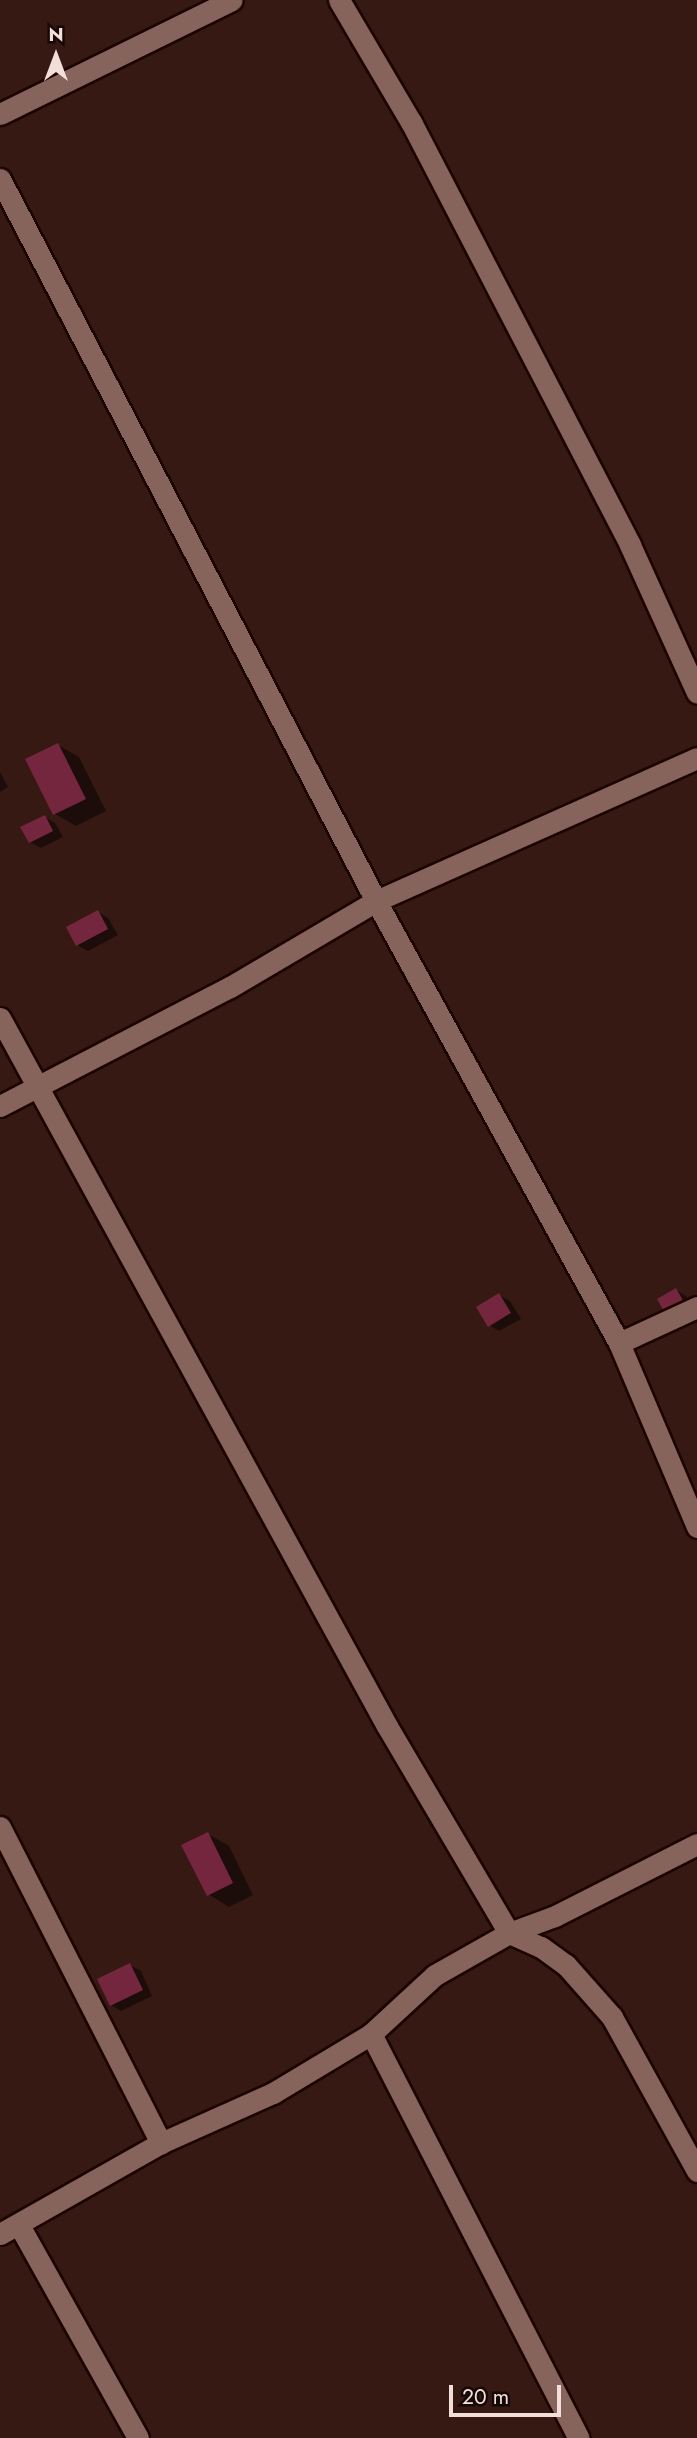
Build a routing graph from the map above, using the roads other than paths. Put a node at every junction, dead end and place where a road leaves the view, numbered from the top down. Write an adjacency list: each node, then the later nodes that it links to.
1 (232, 0): 3 (street)
2 (339, 0): 5 (street)
3 (0, 114)
4 (0, 179): 7 (street)
5 (697, 693)
6 (697, 758): 7 (street)
7 (376, 901): 9 (street); 12 (street)
8 (0, 1018): 9 (street)
9 (38, 1086): 10 (street); 16 (street)
10 (0, 1106)
11 (697, 1307): 12 (street)
12 (619, 1343): 13 (street)
13 (697, 1527)
14 (0, 1827): 18 (street)
15 (697, 1844): 16 (street)
16 (509, 1933): 17 (street); 19 (street)
17 (371, 2034): 18 (street); 22 (street)
18 (161, 2143): 20 (street)
19 (697, 2171)
20 (9, 2230): 21 (street)
21 (138, 2438)
22 (579, 2438)

